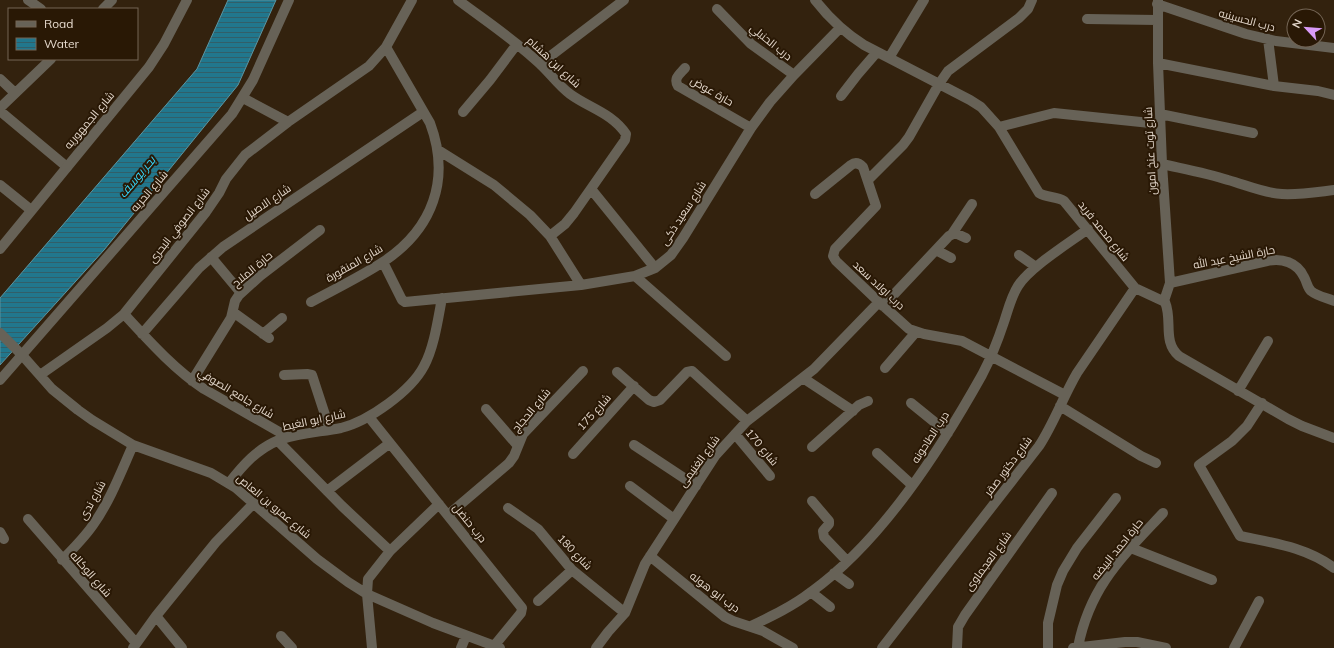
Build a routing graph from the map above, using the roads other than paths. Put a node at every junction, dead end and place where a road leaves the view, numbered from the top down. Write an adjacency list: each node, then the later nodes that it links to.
1 (28, 0): 12 (street)
2 (112, 0): 13 (street)
3 (187, 0): 47 (street, شارع الجمهوريه)
4 (289, 0): 35 (street, شارع الحريه)
5 (412, 0): 20 (street, شارع الصوفي البحرى)
6 (458, 0): 19 (street, شارع ابن هشام)
7 (624, 0): 26 (street)
8 (815, 0): 17 (street, شارع محمد فريد)
9 (924, 0): 23 (street)
10 (1032, 0): 30 (street)
11 (1158, 2): 16 (street, شارع توت عنخ امون); 18 (street, درب الحسينيه)
12 (40, 8)
13 (104, 8)
14 (718, 9): 28 (street, درب الحنبلي)
15 (1087, 19): 16 (street)
16 (1157, 20): 25 (street, شارع توت عنخ امون)
17 (840, 28): 22 (street, شارع محمد فريد); 28 (street, شارع سعيد ذكى)
18 (1268, 39): 21 (street, درب الحسينيه); 31 (street)
19 (517, 44): 26 (street, شارع ابن هشام); 39 (street)
20 (386, 47): 38 (street, شارع المنقورة); 41 (street, شارع الصوفي البحرى)
21 (1334, 48)
22 (877, 52): 23 (street, شارع محمد فريد); 34 (street)
23 (889, 58): 30 (street, شارع محمد فريد)
24 (50, 60): 32 (street)
25 (1158, 63): 31 (street); 40 (street, شارع توت عنخ امون)
26 (540, 64): 50 (street, شارع ابن هشام)
27 (684, 68): 43 (street, حارة عوض)
28 (794, 75): 43 (street, شارع سعيد ذكى)
29 (0, 79): 32 (street)
30 (939, 84): 42 (street, شارع محمد فريد); 48 (street)
31 (1274, 86): 33 (street)
32 (15, 92): 36 (street)
33 (1334, 95)
34 (841, 96)
35 (243, 98): 41 (street); 85 (street, شارع الحريه)
36 (0, 108)
37 (0, 111): 47 (street)
38 (423, 112): 45 (street, شارع المنقورة); 63 (street, شارع الاصيل)
39 (463, 112)
40 (1160, 119): 42 (street); 44 (street); 46 (street, شارع توت عنخ امون)
41 (288, 122): 79 (street, شارع الصوفي البحرى)
42 (999, 127): 55 (street, شارع محمد فريد)
43 (751, 128): 67 (street, شارع سعيد ذكى)
44 (1253, 133)
45 (438, 150): 58 (street); 65 (street, شارع المنقورة)
46 (1162, 164): 51 (street); 69 (street, شارع توت عنخ امون)
47 (66, 167): 54 (street, شارع الجمهوريه)
48 (868, 180): 52 (street, درب اولاد سعد); 77 (street, درب اولاد سعد)
49 (0, 185): 54 (street)
50 (591, 189): 58 (street, شارع ابن هشام); 67 (street)
51 (1334, 190)
52 (815, 194)
53 (972, 204): 57 (street, شارع الغنيمى)
54 (31, 210): 60 (street, شارع الجمهوريه)
55 (1088, 229): 66 (street, درب الطاحونه); 71 (street, شارع محمد فريد)
56 (320, 230): 72 (street, حارة الملاح)
57 (952, 234): 59 (street); 61 (street, شارع الغنيمى)
58 (550, 236): 70 (street)
59 (966, 238)
60 (0, 248)
61 (936, 250): 64 (street); 77 (street, شارع الغنيمى)
62 (1019, 255): 66 (street)
63 (211, 257): 72 (street); 83 (street, شارع الاصيل)
64 (951, 258)
65 (383, 262): 73 (street, شارع سعيد ذكى); 76 (street, شارع المنقورة)
66 (1036, 267): 87 (street, درب الطاحونه)
67 (655, 268): 68 (street, شارع سعيد ذكى)
68 (634, 276): 70 (street, شارع سعيد ذكى); 86 (street)
69 (1170, 283): 74 (street, شارع توت عنخ امون); 75 (street, حارة الشيخ عبد الله)
70 (582, 285): 73 (street, شارع سعيد ذكى)
71 (1135, 288): 74 (street, شارع محمد فريد); 98 (street, شارع دكتور صقر)
72 (241, 293): 78 (street, حارة الملاح)
73 (442, 298): 105 (street, شارع ابو الغيط)
74 (1164, 300): 97 (street)
75 (1334, 301)
76 (311, 302)
77 (881, 304): 81 (street, درب اولاد سعد); 93 (street, شارع الغنيمى)
78 (233, 312): 80 (street); 95 (street, حارة الملاح)
79 (124, 314): 83 (street, شارع جامع الصوفي); 91 (street, شارع الصوفي البحرى)
80 (282, 318)
81 (916, 332): 87 (street, درب اولاد سعد); 88 (street)
82 (0, 333): 85 (street, شارع عمرو بن العاص)
83 (142, 334): 95 (street, شارع جامع الصوفي)
84 (1268, 341): 97 (street)
85 (22, 355): 91 (street, شارع عمرو بن العاص); 94 (street, شارع الحريه)
86 (726, 356)
87 (991, 356): 98 (street, درب اولاد سعد); 108 (street, درب الطاحونه)
88 (885, 368)
89 (583, 371): 115 (street, شارع الحجاج)
90 (617, 372): 96 (street)
91 (40, 375): 113 (street, شارع عمرو بن العاص)
92 (284, 375): 107 (street)
93 (803, 378): 104 (street); 106 (street, شارع الغنيمى)
94 (0, 380)
95 (192, 381): 111 (street, شارع جامع الصوفي)
96 (634, 386): 106 (street); 118 (street, شارع 175)
97 (1238, 390): 101 (street)
98 (1065, 395): 102 (street, شارع دكتور صقر)
99 (868, 400): 104 (street)
100 (911, 403): 108 (street)
101 (1262, 403): 110 (street); 141 (street)
102 (1060, 406): 119 (street); 166 (street, شارع دكتور صقر)
103 (486, 409): 115 (street)
104 (853, 411): 116 (street)
105 (369, 417): 107 (street, شارع ابو الغيط); 112 (street, درب حنضل)
106 (747, 421): 109 (street, شارع الغنيمى)
107 (330, 430): 111 (street, شارع ابو الغيط)
108 (948, 433): 122 (street, درب الطاحونه)
109 (735, 434): 120 (street, شارع 170); 124 (street, شارع الغنيمى)
110 (1334, 438)
111 (283, 439): 121 (street, شارع ابو الغيط); 125 (street, شارع جامع الصوفي)
112 (390, 443): 125 (street); 130 (street, درب حنضل)
113 (133, 445): 121 (street, شارع عمرو بن العاص); 139 (street, شارع ندى)
114 (634, 445): 124 (street)
115 (518, 446): 133 (street, شارع الحجاج)
116 (812, 447)
117 (877, 453): 122 (street)
118 (573, 454)
119 (1156, 463)
120 (770, 476)
121 (229, 483): 129 (street, شارع عمرو بن العاص)
122 (912, 485): 140 (street, درب الطاحونه)
123 (630, 486): 134 (street)
124 (696, 486): 134 (street, شارع الغنيمى)
125 (327, 491): 137 (street, شارع جامع الصوفي)
126 (1052, 493): 167 (street, شارع العجماوى)
127 (1116, 498): 168 (street)
128 (812, 501): 140 (street)
129 (254, 503): 147 (street, شارع عمرو بن العاص); 152 (street)
130 (439, 504): 133 (street, درب حنضل); 137 (street)
131 (508, 508): 142 (street, شارع 180)
132 (1163, 513): 136 (street, حارة احمد البيضه)
133 (448, 515): 159 (street, درب حنضل)
134 (674, 519): 138 (street, شارع الغنيمى)
135 (28, 520): 139 (street, شارع الوكاله)
136 (1131, 548): 144 (street); 169 (street, حارة احمد البيضه)
137 (390, 551): 147 (street)
138 (650, 556): 151 (street, شارع الغنيمى); 153 (street, درب ابو هوله)
139 (62, 560): 157 (street, شارع الوكاله)
140 (847, 561): 143 (street, درب الطاحونه)
141 (1334, 568)
142 (572, 570): 148 (street); 151 (street, شارع 180)
143 (834, 573): 145 (street); 146 (street, درب الطاحونه)
144 (1212, 580)
145 (849, 584)
146 (811, 592): 150 (street); 153 (street, درب الطاحونه)
147 (367, 594): 155 (street, شارع عمرو بن العاص); 162 (street)
148 (538, 600)
149 (1259, 601): 171 (street)
150 (830, 607)
151 (625, 613): 164 (street, شارع الغنيمى)
152 (156, 616): 157 (street); 160 (street)
153 (751, 626): 165 (street, درب ابو هوله)
154 (281, 636): 161 (street)
155 (466, 636): 159 (street, شارع عمرو بن العاص); 163 (street)
156 (1136, 645): 158 (street); 170 (street)
157 (134, 646)
158 (1093, 646): 169 (street)
159 (497, 647)
160 (182, 648)
161 (292, 648)
162 (372, 648)
163 (461, 648)
164 (596, 648)
165 (793, 648)
166 (882, 648)
167 (957, 648)
168 (1048, 648)
169 (1075, 648)
170 (1166, 648)
171 (1234, 648)

